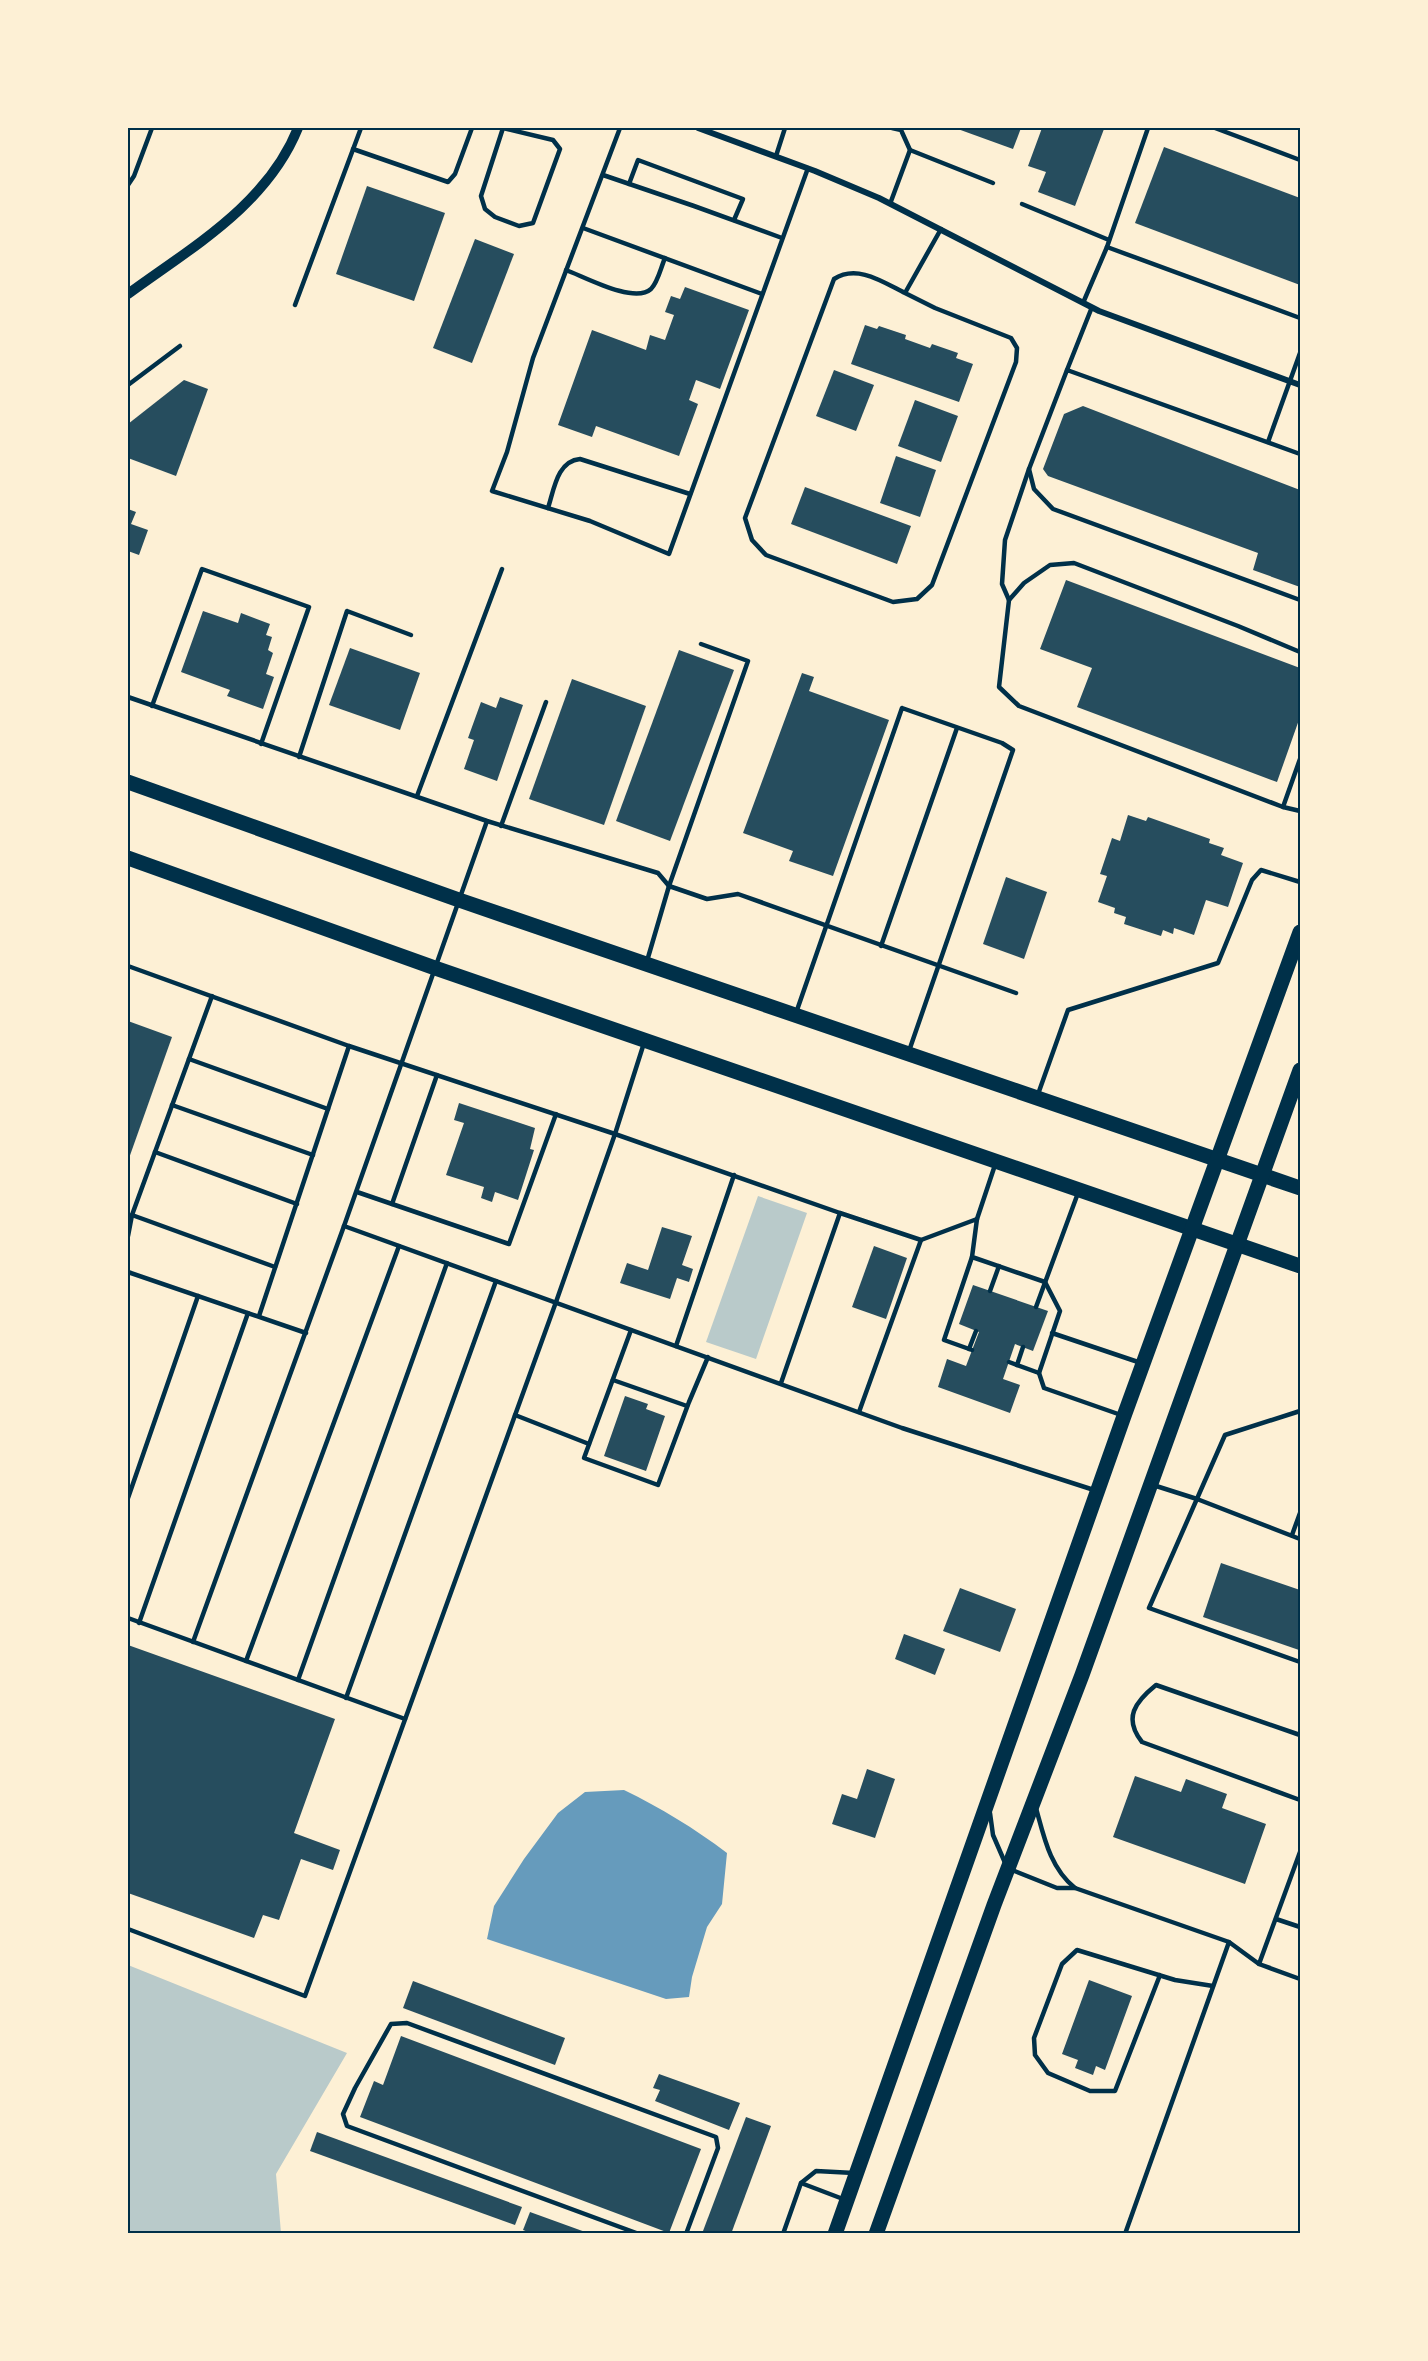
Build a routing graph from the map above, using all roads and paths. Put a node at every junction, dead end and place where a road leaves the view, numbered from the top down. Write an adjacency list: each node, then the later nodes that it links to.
1 (152, 128): 21 (lane)
2 (298, 128): 33 (street)
3 (361, 128): 13 (lane)
4 (471, 128): 13 (lane)
5 (503, 128): 5 (lane)
6 (620, 128): 18 (lane)
7 (699, 128): 15 (street)
8 (785, 128): 15 (lane)
9 (892, 128): 12 (lane)
10 (1148, 128): 28 (lane)
11 (1215, 128): 16 (lane)
12 (901, 129): 14 (lane)
13 (353, 148): 36 (lane)
14 (910, 150): 19 (lane); 22 (lane)
15 (776, 156): 17 (street)
16 (1300, 160)
17 (808, 168): 22 (street); 27 (lane)
18 (603, 175): 20 (lane); 25 (lane)
19 (993, 183)
20 (629, 184): 24 (lane); 24 (lane)
21 (128, 185)
22 (890, 204): 26 (street)
23 (1022, 204): 28 (lane)
24 (734, 220): 27 (lane)
25 (583, 228): 30 (lane); 31 (lane)
26 (940, 230): 32 (lane); 35 (street)
27 (782, 238): 34 (lane)
28 (1109, 240): 29 (lane)
29 (1107, 246): 35 (lane); 38 (lane)
30 (665, 258): 31 (lane); 34 (lane)
31 (566, 270): 49 (lane)
32 (906, 292): 32 (lane)
33 (128, 294)
34 (762, 294): 48 (lane)
35 (1083, 303): 37 (street)
36 (295, 305)
37 (1092, 308): 41 (lane); 42 (street)
38 (1300, 318)
39 (180, 346): 44 (lane)
40 (1300, 353): 42 (lane)
41 (1067, 370): 45 (lane); 47 (lane)
42 (1290, 381): 43 (street); 45 (lane)
43 (1300, 385)
44 (128, 386)
45 (1268, 442): 46 (lane)
46 (1300, 454)
47 (1029, 469): 51 (lane); 52 (lane)
48 (690, 494): 49 (lane); 49 (lane)
49 (548, 508)
50 (502, 569): 64 (lane)
51 (1009, 600): 55 (lane); 65 (lane)
52 (1300, 600)
53 (411, 635): 61 (lane)
54 (700, 644): 71 (lane)
55 (1300, 652)
56 (128, 698): 58 (lane)
57 (546, 702): 68 (lane)
58 (152, 706): 60 (lane); 60 (lane)
59 (957, 728): 73 (lane); 75 (lane); 78 (lane)
60 (261, 744): 61 (lane)
61 (299, 757): 64 (lane)
62 (1300, 759): 65 (lane)
63 (128, 783): 72 (main road)
64 (417, 796): 67 (lane)
65 (1283, 807): 66 (lane)
66 (1300, 811)
67 (486, 821): 68 (lane); 72 (lane)
68 (501, 826): 71 (lane)
69 (128, 858): 79 (main road)
70 (1300, 882): 90 (lane)
71 (669, 886): 73 (lane); 76 (lane)
72 (459, 900): 76 (main road); 79 (lane)
73 (827, 927): 75 (lane); 82 (lane)
74 (1300, 932): 97 (main road)
75 (881, 946): 78 (lane)
76 (646, 964): 82 (main road)
77 (128, 966): 81 (lane)
78 (938, 966): 80 (lane); 85 (lane)
79 (435, 968): 83 (main road); 87 (lane)
80 (1016, 993)
81 (212, 996): 84 (lane); 86 (lane)
82 (795, 1015): 85 (main road)
83 (645, 1040): 94 (lane); 98 (main road)
84 (349, 1046): 87 (lane); 92 (lane)
85 (908, 1053): 90 (main road)
86 (189, 1059): 91 (lane); 92 (lane)
87 (402, 1064): 89 (lane); 103 (lane)
88 (1300, 1070): 100 (main road)
89 (437, 1075): 93 (lane); 105 (lane)
90 (1037, 1097): 97 (main road)
91 (172, 1105): 95 (lane); 96 (lane)
92 (328, 1108): 96 (lane)
93 (556, 1114): 94 (lane); 105 (lane)
94 (615, 1134): 99 (lane); 125 (lane)
95 (155, 1152): 104 (lane); 107 (lane)
96 (313, 1155): 104 (lane)
97 (1217, 1159): 100 (main road); 110 (main road)
98 (996, 1162): 102 (main road); 108 (lane)
99 (734, 1175): 106 (lane); 133 (lane)
100 (1262, 1175): 101 (main road); 113 (main road)
101 (1300, 1188)
102 (1079, 1190): 110 (main road); 122 (lane)
103 (357, 1192): 105 (lane); 109 (lane)
104 (297, 1204): 119 (lane)
105 (392, 1204)
106 (840, 1213): 112 (lane); 141 (lane)
107 (132, 1215): 111 (lane); 119 (lane)
108 (977, 1219): 112 (lane); 115 (lane)
109 (344, 1226): 114 (lane); 131 (lane)
110 (1192, 1229): 113 (main road); 137 (main road)
111 (128, 1236)
112 (921, 1240): 144 (lane)
113 (1237, 1244): 118 (main road); 148 (main road)
114 (399, 1246): 116 (lane); 158 (lane)
115 (972, 1257): 117 (lane); 130 (lane)
116 (447, 1263): 121 (lane); 160 (lane)
117 (999, 1266): 122 (lane); 123 (lane)
118 (1300, 1266)
119 (275, 1267): 128 (lane)
120 (128, 1272): 124 (lane)
121 (496, 1281): 125 (lane); 161 (lane)
122 (1045, 1282): 126 (lane); 132 (lane)
123 (990, 1291)
124 (198, 1296): 127 (lane); 150 (lane)
125 (556, 1302): 129 (lane); 145 (lane)
126 (1036, 1307)
127 (248, 1313): 128 (lane); 156 (lane)
128 (259, 1316): 131 (lane)
129 (631, 1330): 133 (lane); 140 (lane)
130 (976, 1330)
131 (306, 1333): 157 (lane)
132 (1052, 1334): 137 (lane); 139 (lane)
133 (676, 1346): 135 (lane)
134 (1023, 1347): 138 (lane)
135 (708, 1357): 141 (lane); 142 (lane)
136 (1009, 1362): 138 (lane)
137 (1144, 1364): 146 (main road)
138 (1017, 1365): 139 (lane)
139 (1039, 1373): 146 (lane)
140 (613, 1380): 142 (lane); 147 (lane)
141 (781, 1383): 144 (lane)
142 (687, 1406): 147 (lane)
143 (1300, 1411): 151 (lane)
144 (859, 1412): 149 (lane)
145 (515, 1415): 147 (lane); 162 (lane)
146 (1124, 1416): 149 (main road)
147 (589, 1444)
148 (1150, 1484): 151 (lane); 166 (main road)
149 (1098, 1491): 165 (main road)
150 (128, 1498)
151 (1197, 1499): 153 (lane); 159 (lane)
152 (1300, 1514): 153 (lane)
153 (1292, 1535): 154 (lane)
154 (1300, 1539)
155 (128, 1618): 156 (lane)
156 (139, 1623): 157 (lane)
157 (193, 1642): 158 (lane)
158 (246, 1661): 160 (lane)
159 (1300, 1662)
160 (298, 1680): 161 (lane)
161 (346, 1698): 162 (lane)
162 (405, 1719): 173 (lane)
163 (1300, 1736): 164 (lane)
164 (1300, 1800)
165 (988, 1803): 169 (lane); 179 (main road)
166 (1034, 1803): 169 (main road); 170 (lane)
167 (1300, 1852): 168 (lane)
168 (1299, 1861): 171 (lane)
169 (1008, 1869): 170 (lane); 186 (main road)
170 (1075, 1888): 174 (lane)
171 (1276, 1919): 172 (lane); 175 (lane)
172 (1300, 1928)
173 (128, 1929)
174 (1229, 1942): 175 (lane); 178 (lane)
175 (1259, 1964): 177 (lane)
176 (1160, 1975): 176 (lane); 178 (lane)
177 (1300, 1979)
178 (1213, 1986): 187 (lane)
179 (857, 2173): 180 (lane); 181 (main road)
180 (801, 2183): 181 (lane); 184 (lane)
181 (847, 2200): 185 (main road)
182 (639, 2234): 183 (lane)
183 (686, 2234)
184 (783, 2234)
185 (835, 2234)
186 (876, 2234)
187 (1125, 2234)

